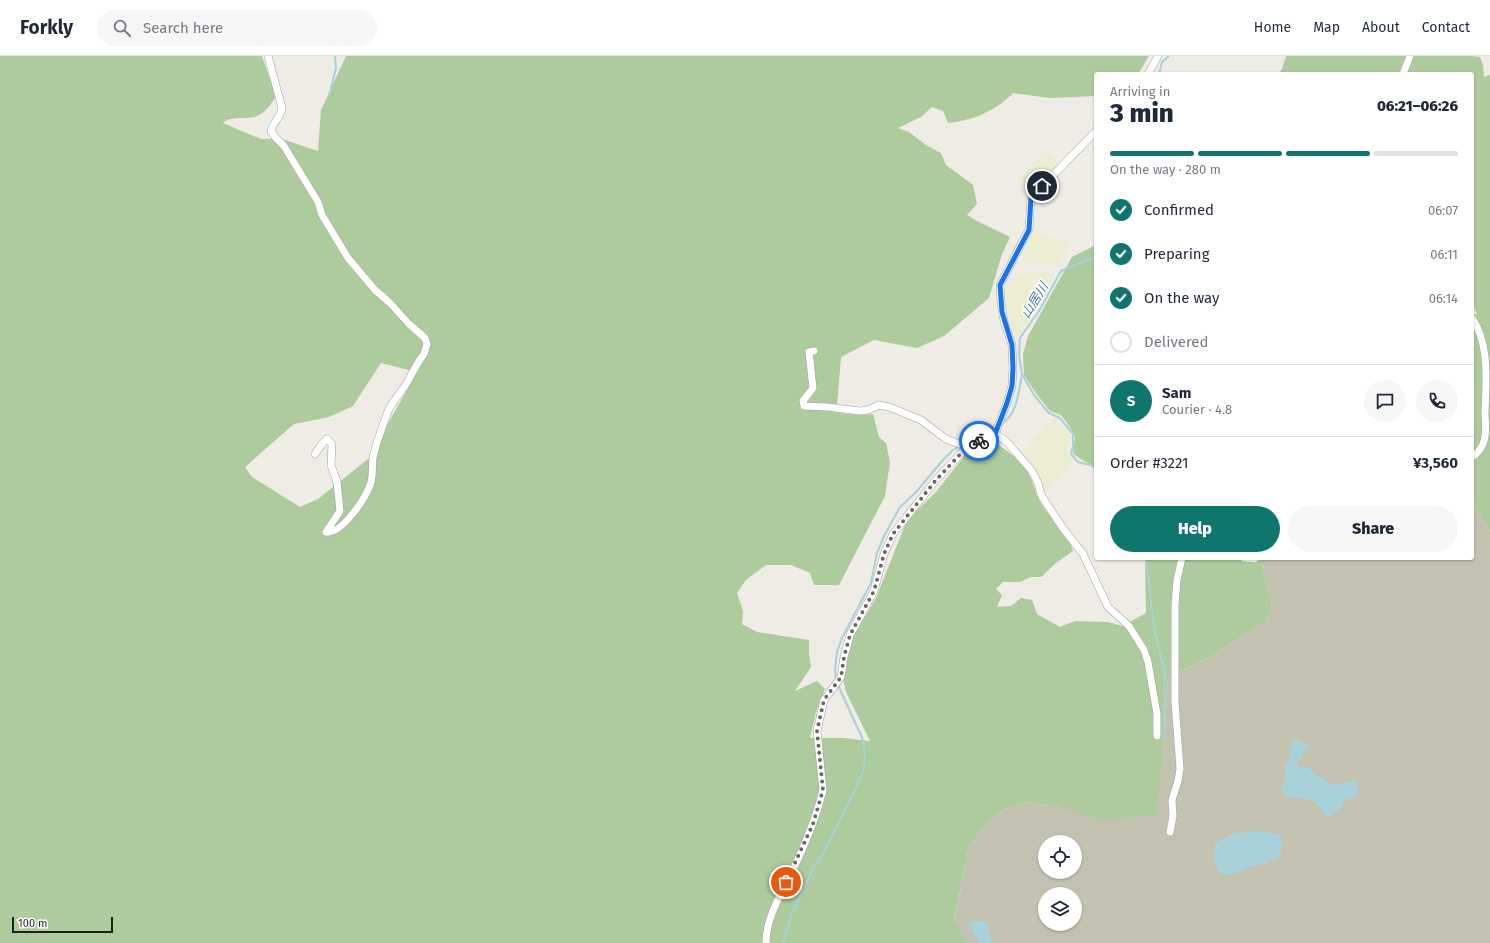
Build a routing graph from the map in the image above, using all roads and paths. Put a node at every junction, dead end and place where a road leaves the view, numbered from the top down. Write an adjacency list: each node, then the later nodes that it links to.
1 (268, 56): 11 (street)
2 (1158, 56): 4 (street)
3 (1410, 56): 5 (street)
4 (1149, 72)
5 (1404, 72)
6 (1094, 133): 9 (street)
7 (1474, 320): 12 (street)
8 (814, 351): 10 (street)
9 (995, 434): 10 (street); 14 (street)
10 (967, 447): 16 (street)
11 (315, 454)
12 (1474, 456)
13 (1182, 560): 15 (street)
14 (1157, 736)
15 (1170, 832)
16 (766, 943)

